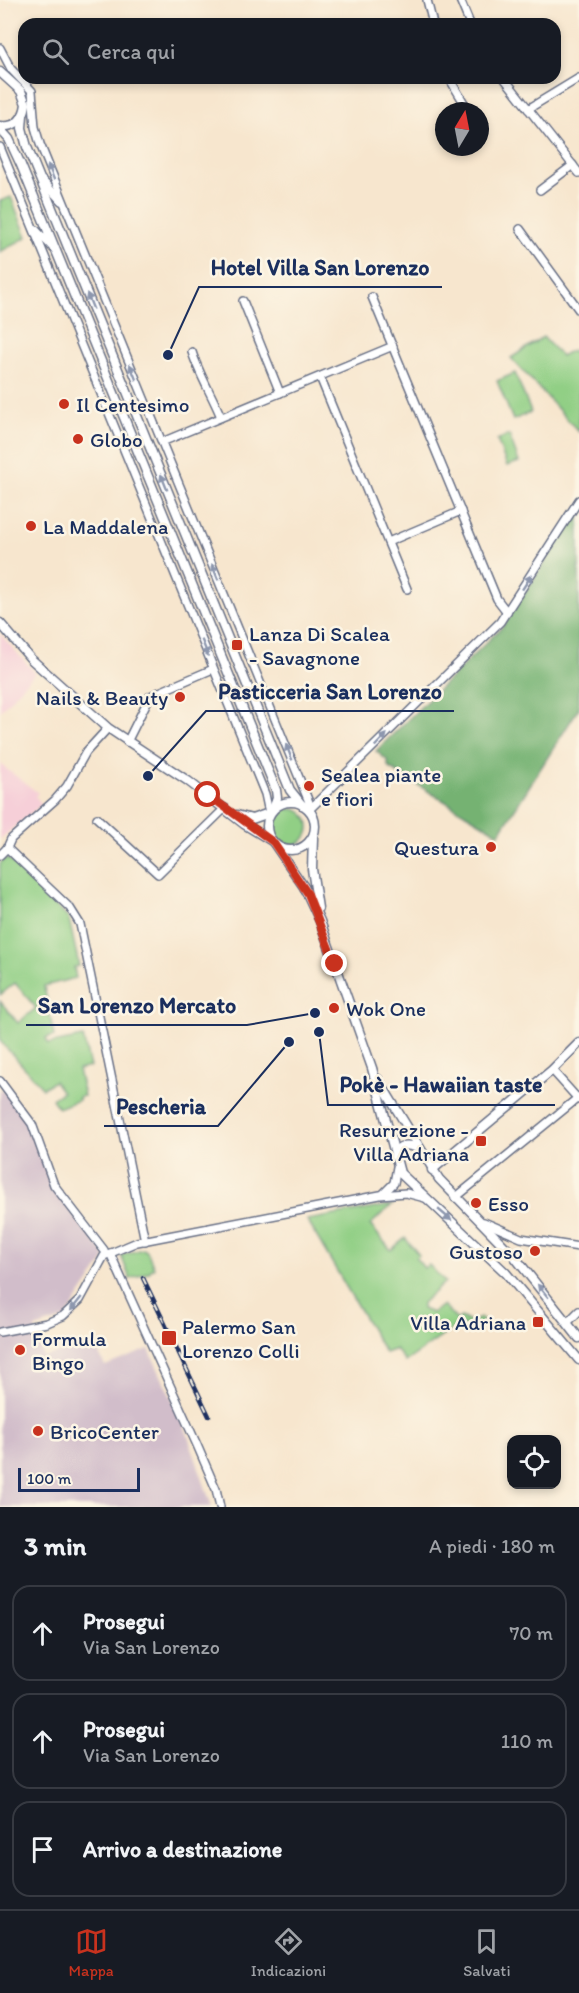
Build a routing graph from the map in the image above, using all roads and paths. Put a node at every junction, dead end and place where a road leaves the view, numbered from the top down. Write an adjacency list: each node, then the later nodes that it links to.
1 (427, 0): 3 (street)
2 (460, 0): 4 (street)
3 (432, 18)
4 (468, 18)
5 (0, 48): 7 (street, one-way to 5)
6 (0, 72): 13 (street)
7 (18, 76)
8 (579, 78): 15 (street)
9 (0, 82): 13 (street)
10 (25, 84): 23 (street, one-way to 10)
11 (453, 84): 14 (street)
12 (509, 84): 15 (street)
13 (14, 85): 16 (street)
14 (464, 102)
15 (528, 109): 19 (street)
16 (23, 116): 17 (street); 20 (street)
17 (0, 128): 26 (street)
18 (0, 147): 24 (street)
19 (573, 165): 21 (street); 22 (street)
20 (37, 170): 23 (street); 45 (street, one-way to 20)
21 (579, 173)
22 (540, 190)
23 (68, 211): 35 (street, one-way to 23)
24 (30, 220): 26 (street); 42 (street, one-way to 42)
25 (520, 229): 29 (street)
26 (57, 253): 47 (street)
27 (372, 297): 30 (street)
28 (243, 301): 33 (street)
29 (579, 310)
30 (393, 346): 32 (street); 37 (street)
31 (192, 352): 34 (street)
32 (320, 376): 33 (street); 38 (street)
33 (280, 393): 34 (street)
34 (221, 417): 35 (street)
35 (162, 442): 45 (street, one-way to 35)
36 (579, 500): 40 (street, one-way to 36)
37 (461, 511): 38 (street); 40 (street)
38 (388, 542): 39 (street)
39 (407, 589)
40 (507, 612): 45 (street, one-way to 40)
41 (0, 623): 43 (street)
42 (213, 669): 44 (street); 47 (street)
43 (108, 728): 44 (street); 51 (street)
44 (127, 742): 46 (street)
45 (307, 807): 47 (street); 49 (street)
46 (226, 808): 47 (street); 48 (street); 50 (street)
47 (272, 811): 50 (street)
48 (97, 818)
49 (314, 834): 50 (street); 52 (street)
50 (273, 842): 52 (street)
51 (3, 850): 66 (street)
52 (320, 921): 54 (street)
53 (579, 1043): 55 (street)
54 (372, 1068): 58 (street); 59 (street)
55 (552, 1070): 57 (street); 61 (street)
56 (0, 1081): 68 (street)
57 (578, 1099): 64 (street)
58 (419, 1149): 59 (street); 61 (street)
59 (394, 1156): 60 (street)
60 (397, 1167): 62 (street); 63 (street)
61 (432, 1170): 64 (street)
62 (381, 1195): 63 (street); 66 (street)
63 (425, 1198): 73 (street, one-way to 73)
64 (455, 1198): 65 (street)
65 (477, 1218): 67 (street); 70 (street, one-way to 65)
66 (146, 1241): 68 (street)
67 (579, 1247)
68 (106, 1252): 71 (street, one-way to 71); 75 (street)
69 (579, 1311): 70 (street)
70 (568, 1322): 72 (street)
71 (0, 1332)
72 (579, 1338)
73 (575, 1350): 74 (street)
74 (579, 1360)
75 (220, 1507)

